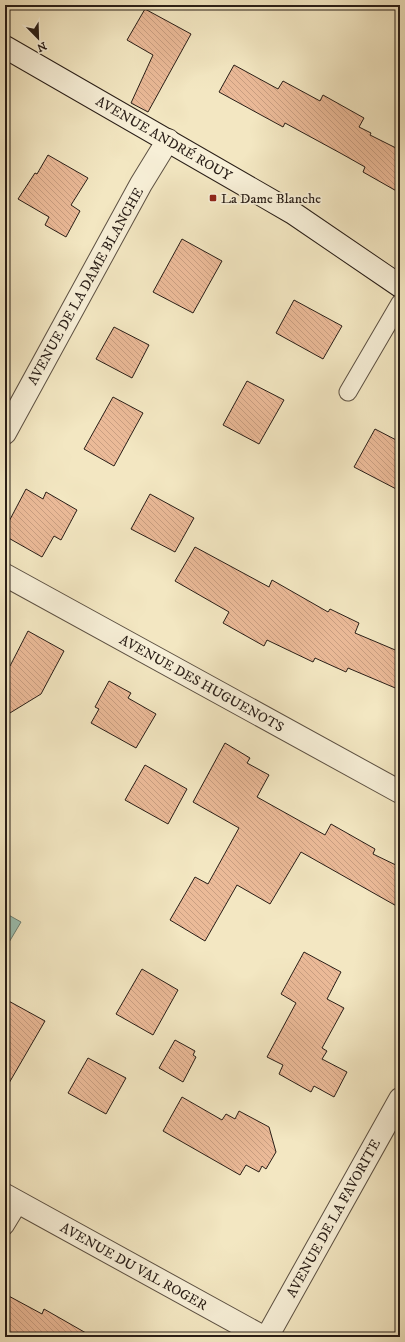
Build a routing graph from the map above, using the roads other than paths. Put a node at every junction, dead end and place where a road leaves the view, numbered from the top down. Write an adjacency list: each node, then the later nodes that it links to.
1 (5, 47): 2 (street, AVENUE ANDRÉ ROUY)
2 (168, 140): 3 (street, AVENUE ANDRÉ ROUY); 6 (street, AVENUE DE LA DAME BLANCHE)
3 (400, 286)
4 (400, 303): 5 (lane)
5 (348, 392)
6 (5, 433)
7 (5, 575): 8 (street, AVENUE DES HUGUENOTS)
8 (400, 792)
9 (400, 1099): 13 (street, AVENUE DE LA FAVORITE)
10 (12, 1199): 11 (lane); 12 (street, AVENUE DU VAL ROGER)
11 (5, 1226)
12 (263, 1337)
13 (267, 1337)

